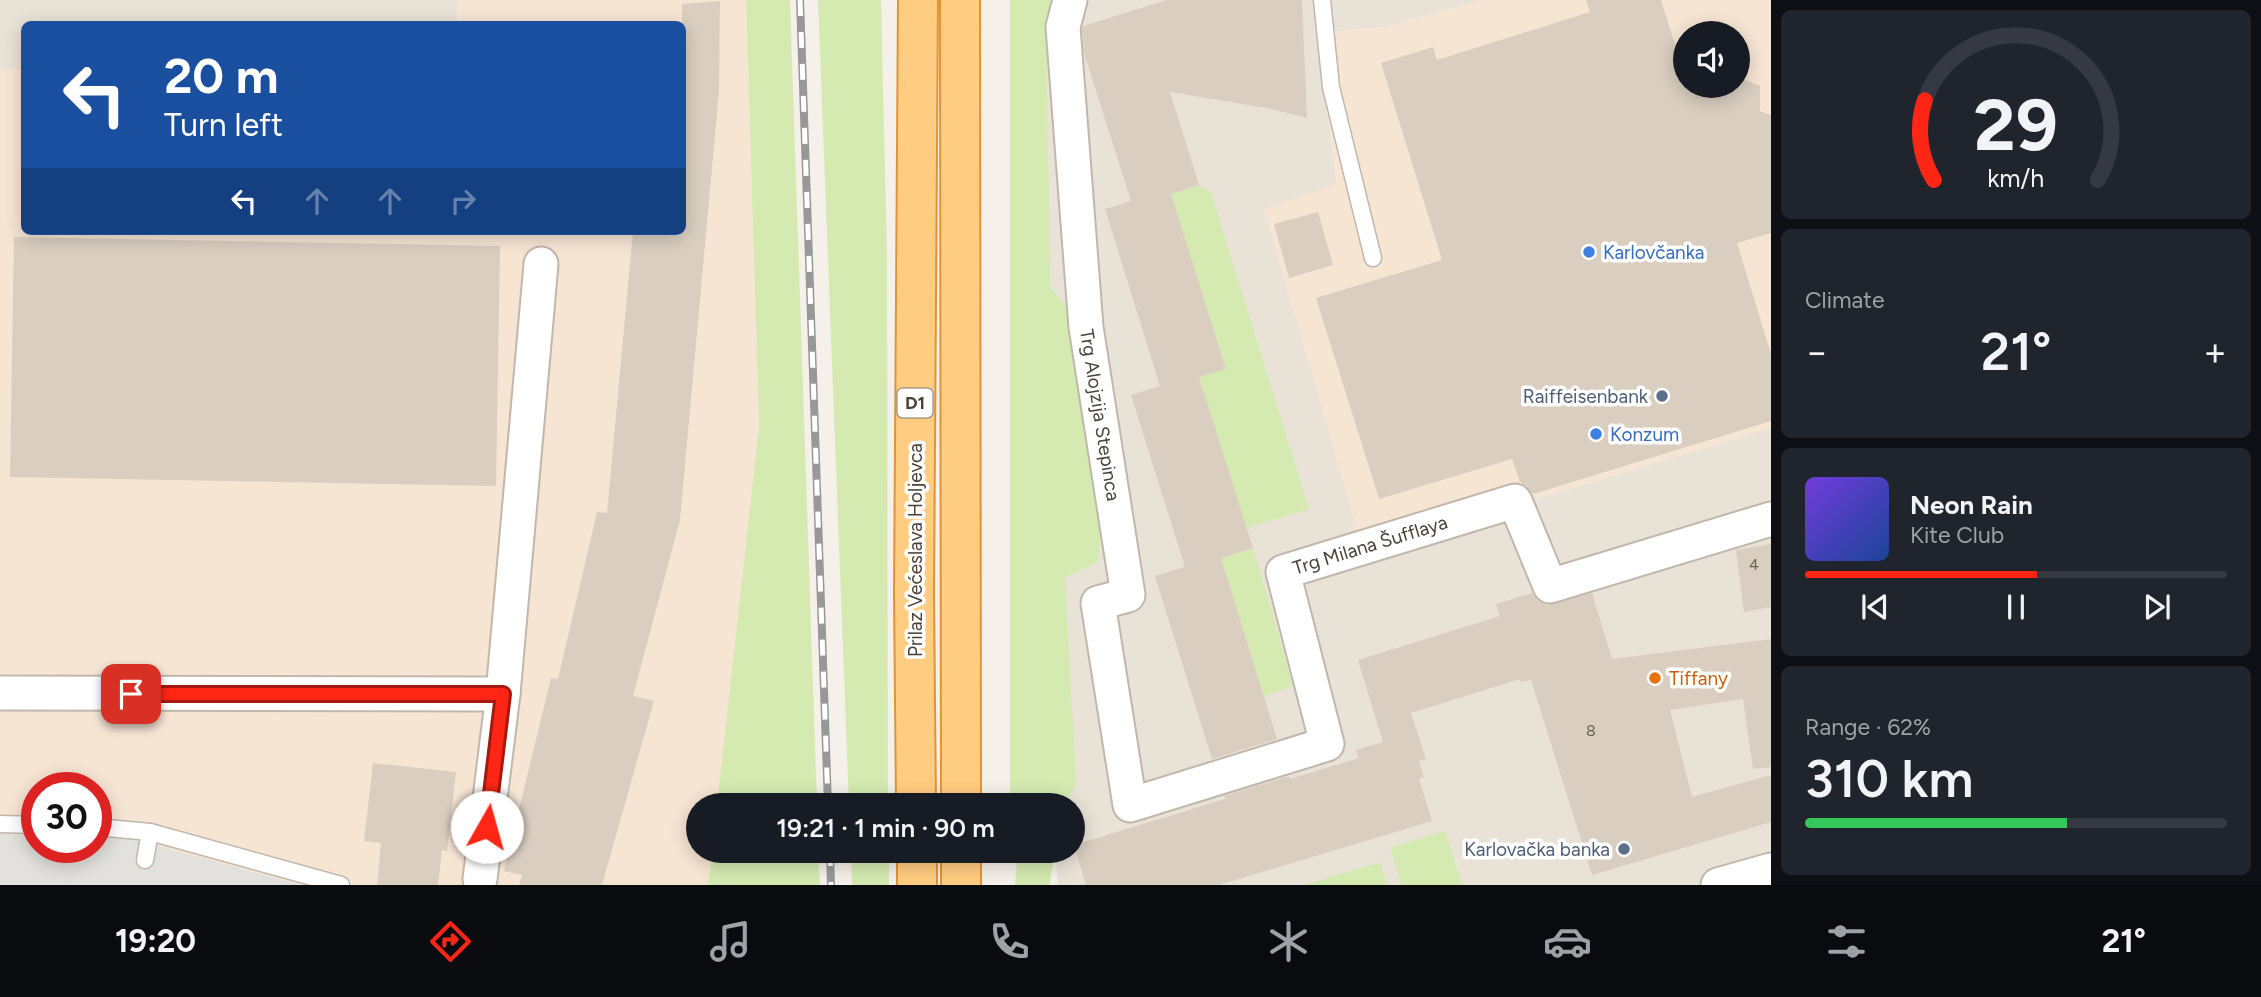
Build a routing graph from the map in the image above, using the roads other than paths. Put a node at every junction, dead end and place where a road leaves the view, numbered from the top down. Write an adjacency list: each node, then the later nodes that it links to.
1 (918, 0): 10 (highway, Prilaz Većeslava Holjevca / D1)
2 (960, 0): 11 (highway, D1)
3 (1070, 0): 12 (street, Trg Alojzija Stepinca)
4 (1322, 0): 5 (lane)
5 (1373, 258)
6 (541, 264): 9 (street)
7 (1771, 519): 12 (street, Trg Milana Šufflaya)
8 (0, 694): 9 (street)
9 (503, 694): 21 (street)
10 (916, 793)
11 (961, 793)
12 (1130, 805)
13 (0, 824): 14 (lane)
14 (21, 825)
15 (112, 829): 16 (lane)
16 (150, 832): 17 (lane); 22 (lane)
17 (145, 860)
18 (917, 863): 23 (highway)
19 (961, 863): 24 (highway)
20 (1771, 870): 25 (street)
21 (480, 880)
22 (341, 885)
23 (917, 885)
24 (961, 885)
25 (1718, 885)

